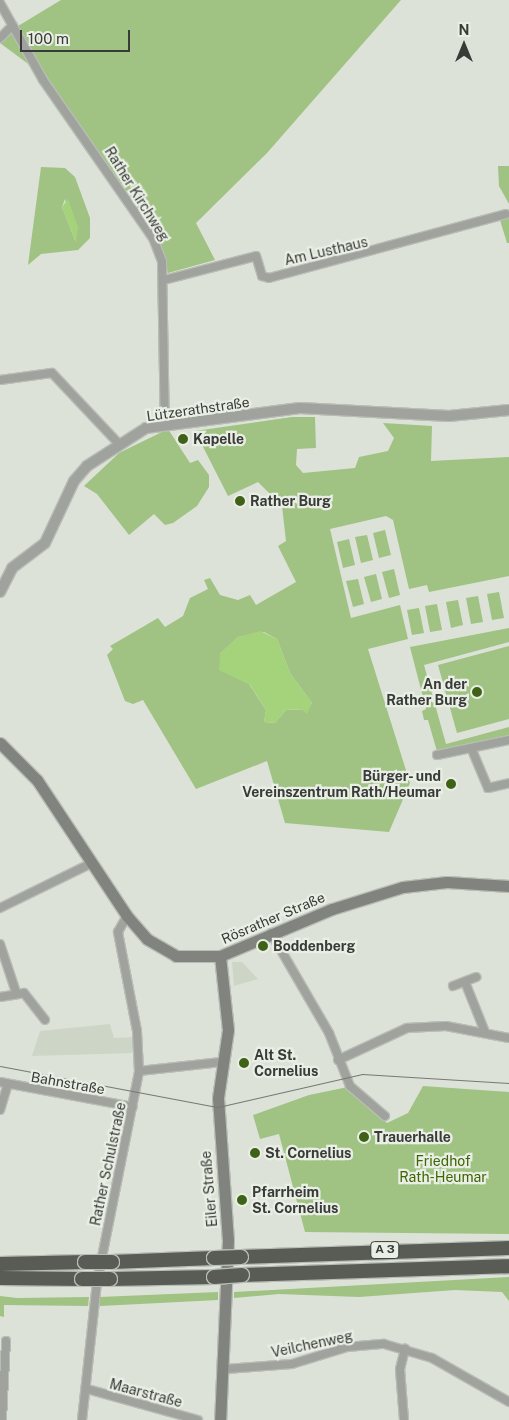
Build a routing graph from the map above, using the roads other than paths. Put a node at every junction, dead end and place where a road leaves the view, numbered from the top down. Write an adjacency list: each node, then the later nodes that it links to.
1 (0, 3): 2 (street, Rather Kirchweg)
2 (13, 24): 3 (street); 5 (street, Rather Kirchweg)
3 (0, 38)
4 (506, 214): 5 (street, Am Lusthaus)
5 (164, 280): 8 (street, Rather Kirchweg)
6 (0, 380): 9 (street)
7 (509, 410): 8 (street, Lützerathstraße)
8 (165, 425): 9 (street, Lützerathstraße)
9 (118, 443): 10 (street, Lützerathstraße)
10 (0, 592)
11 (509, 740): 13 (street)
12 (0, 743): 16 (main road, Rösrather Straße)
13 (472, 750): 14 (street); 15 (street)
14 (437, 755)
15 (509, 783)
16 (92, 863): 18 (street); 19 (main road, Rösrather Straße)
17 (509, 886): 20 (main road, Rösrather Straße)
18 (0, 908)
19 (127, 916): 22 (main road, Rösrather Straße); 33 (street, Rather Schulstraße)
20 (271, 933): 22 (main road, Rösrather Straße); 31 (street)
21 (0, 944): 26 (street)
22 (220, 956): 32 (main road, Eiler Straße)
23 (476, 977): 24 (street)
24 (465, 982): 25 (street); 29 (street)
25 (453, 986)
26 (16, 992): 27 (street); 28 (street)
27 (0, 997)
28 (45, 1020)
29 (485, 1032): 30 (street); 31 (street)
30 (509, 1038)
31 (338, 1060): 37 (street)
32 (222, 1062): 33 (street); 44 (main road, Eiler Straße)
33 (139, 1071): 35 (street, Rather Schulstraße)
34 (4, 1083): 35 (street, Bahnstraße); 36 (street)
35 (133, 1107): 45 (street, Rather Schulstraße)
36 (0, 1110)
37 (385, 1116)
38 (509, 1248): 39 (highway, A 3, bridge)
39 (0, 1264)
40 (509, 1266): 41 (highway, A 3, bridge)
41 (0, 1278)
42 (6, 1341): 47 (street)
43 (405, 1348): 44 (street, Veilchenweg); 46 (street, Veilchenweg); 51 (street)
44 (226, 1368): 50 (main road, Eiler Straße)
45 (88, 1389): 48 (street, Rather Schulstraße); 49 (street, Maarstraße)
46 (509, 1402)
47 (2, 1420)
48 (82, 1420)
49 (198, 1420)
50 (220, 1420)
51 (404, 1420)

